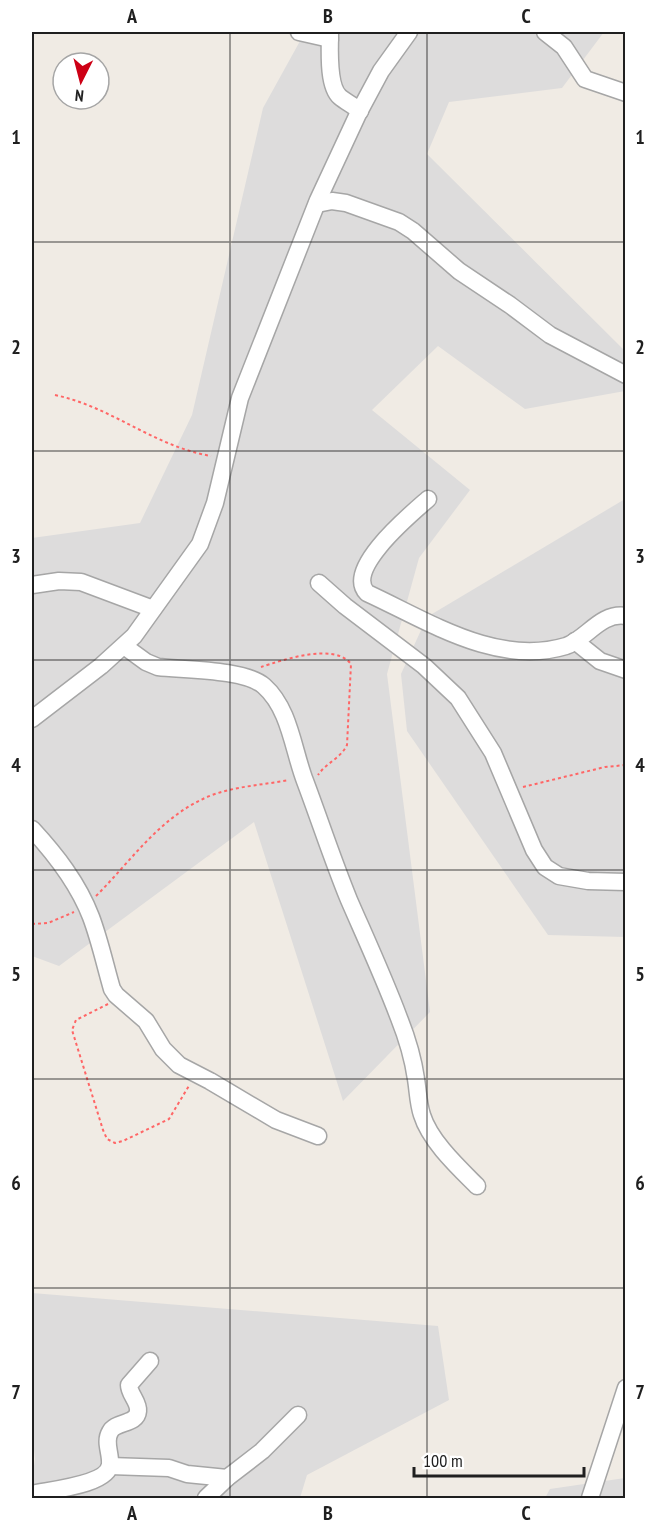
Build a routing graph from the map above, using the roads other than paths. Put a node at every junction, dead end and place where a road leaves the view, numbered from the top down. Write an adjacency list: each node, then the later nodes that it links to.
1 (299, 32): 4 (street)
2 (409, 32): 6 (street)
3 (545, 32): 5 (street)
4 (330, 35): 6 (street)
5 (626, 93)
6 (360, 111): 7 (street)
7 (316, 204): 8 (street); 12 (street)
8 (626, 375)
9 (428, 499): 14 (street)
10 (319, 583): 19 (street)
11 (32, 585): 12 (street)
12 (153, 609): 15 (street)
13 (626, 616): 14 (street)
14 (575, 641): 16 (street)
15 (124, 646): 17 (street); 21 (street)
16 (626, 670)
17 (32, 719)
18 (32, 829): 20 (street)
19 (626, 882)
20 (318, 1136)
21 (477, 1186)
22 (150, 1361): 25 (street)
23 (626, 1388): 29 (street)
24 (298, 1415): 26 (street)
25 (110, 1466): 26 (street); 27 (street)
26 (227, 1478): 28 (street)
27 (32, 1494)
28 (206, 1498)
29 (590, 1498)

